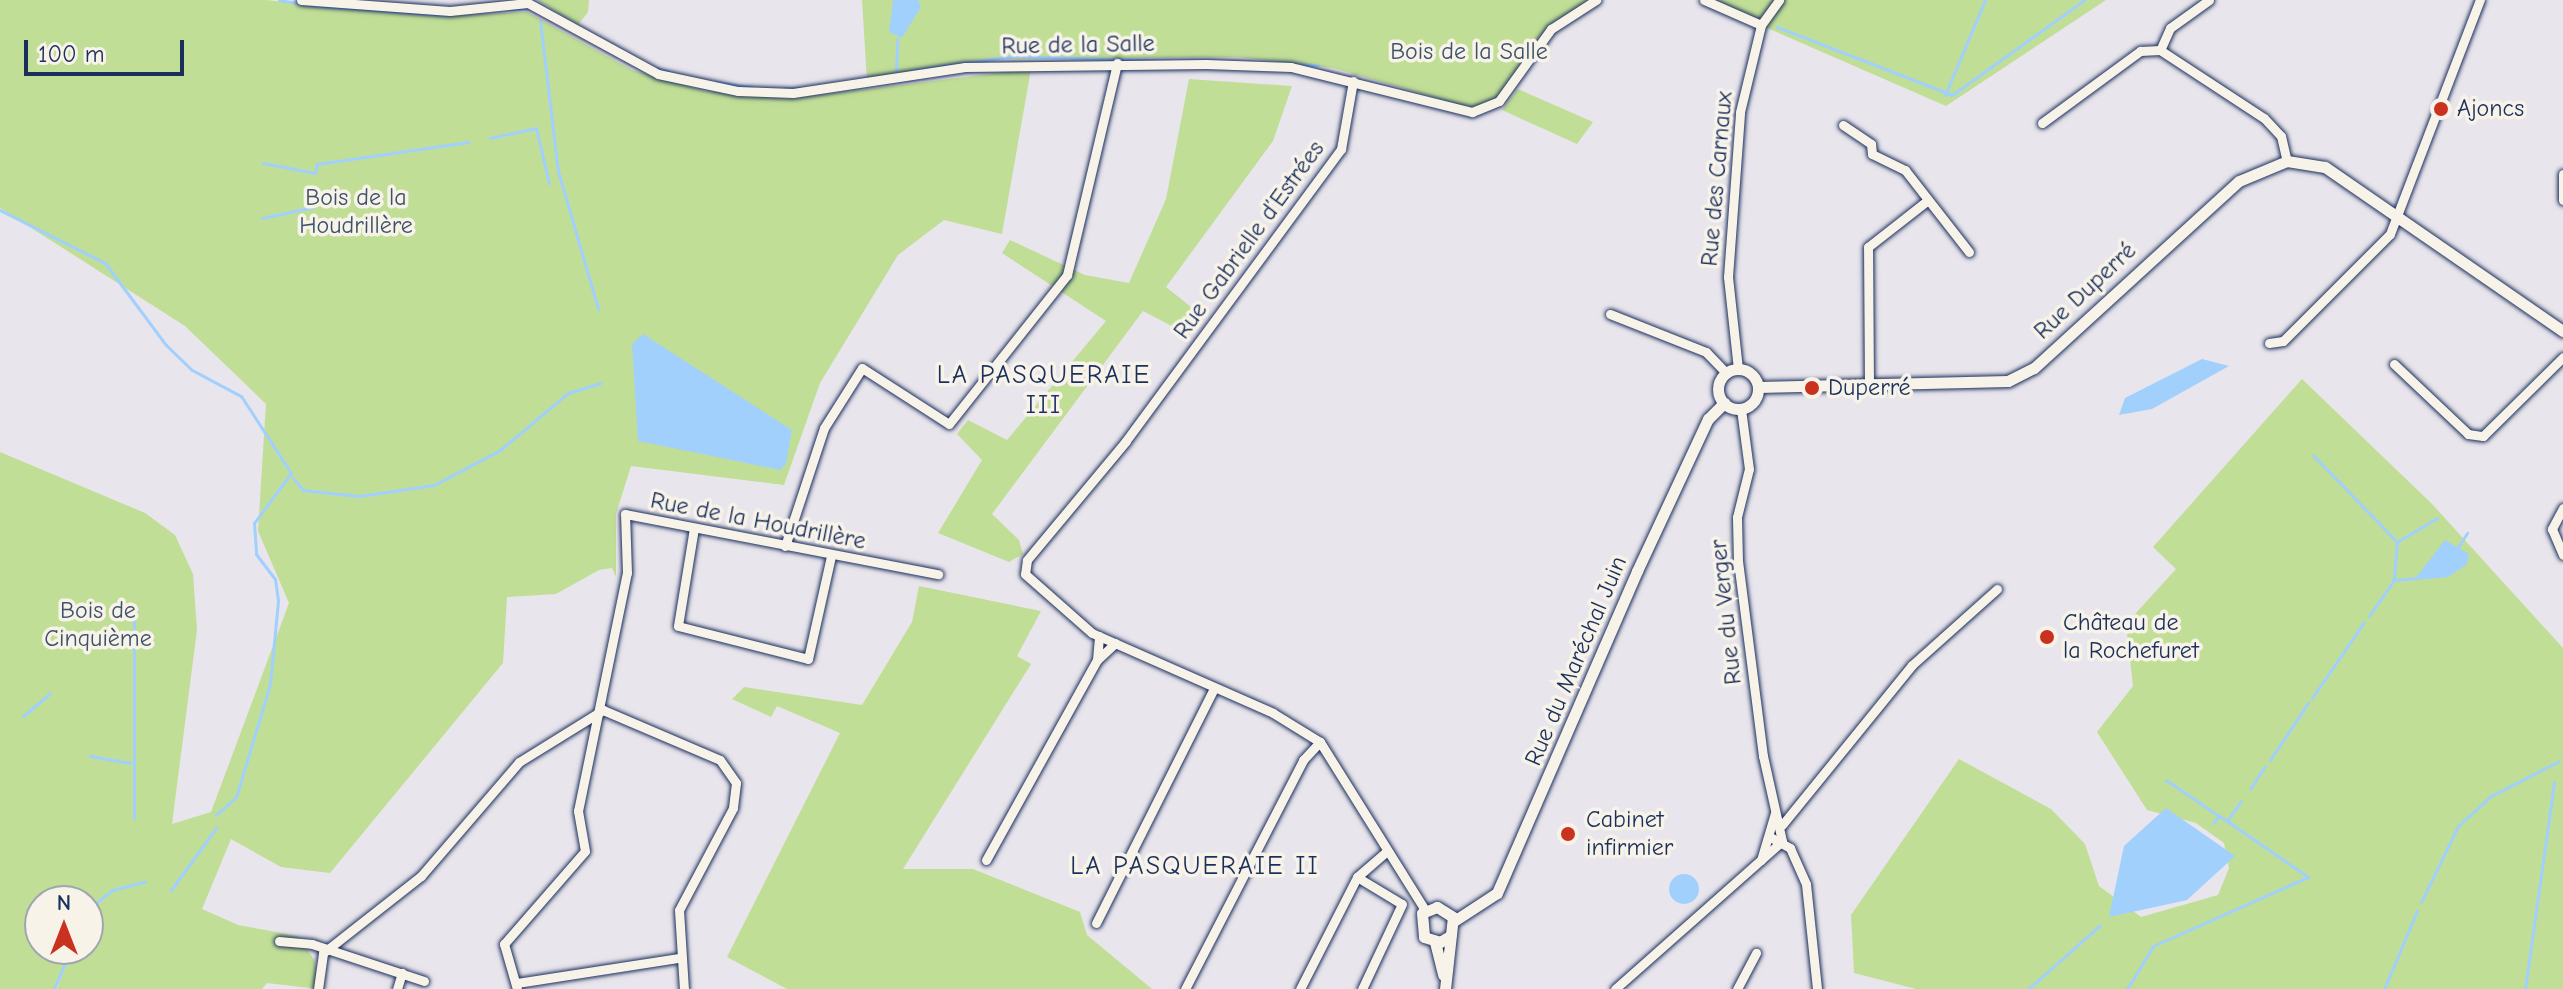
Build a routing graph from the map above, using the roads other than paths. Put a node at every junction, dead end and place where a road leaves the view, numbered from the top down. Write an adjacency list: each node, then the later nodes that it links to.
1 (301, 0): 7 (street)
2 (1596, 0): 11 (street, Rue de la Salle)
3 (1704, 0): 8 (street)
4 (1779, 0): 8 (street, Rue des Carnaux)
5 (2209, 0): 9 (street)
6 (2480, 0): 18 (street)
7 (528, 2): 10 (street, Rue de la Salle)
8 (1761, 25): 25 (street, Rue des Carnaux)
9 (2160, 50): 12 (street); 14 (street)
10 (1117, 63): 11 (street, Rue de la Salle); 33 (street)
11 (1353, 81): 38 (street, Rue Gabrielle d’Estrées)
12 (2042, 123)
13 (1843, 125): 16 (street)
14 (2287, 161): 18 (street); 27 (street, Rue Duperré)
15 (2563, 174): 17 (street)
16 (1928, 200): 19 (street); 27 (street)
17 (2563, 200)
18 (2399, 216): 21 (street); 22 (street)
19 (1969, 252)
20 (1610, 314): 26 (street)
21 (2563, 331)
22 (2269, 343)
23 (2563, 357): 24 (street)
24 (2394, 364)
25 (1738, 369): 26 (street); 28 (street)
26 (1726, 373): 29 (street)
27 (1869, 385): 28 (street, Rue Duperré)
28 (1758, 387): 30 (street)
29 (1724, 403): 30 (street); 52 (street, Rue du Maréchal Juin)
30 (1741, 409): 45 (street, Rue du Verger)
31 (2563, 508): 34 (street)
32 (694, 528): 33 (street, Rue de la Houdrillère); 35 (street); 42 (street, Rue de la Houdrillère)
33 (785, 546): 35 (street, Rue de la Houdrillère)
34 (2563, 555)
35 (831, 556): 36 (street, Rue de la Houdrillère)
36 (938, 574)
37 (1997, 589): 44 (street)
38 (1099, 636): 39 (street); 40 (street)
39 (1115, 643): 40 (street); 41 (street)
40 (1097, 660): 49 (street)
41 (1213, 690): 43 (street); 53 (street)
42 (598, 711): 57 (street); 59 (street); 62 (street)
43 (1320, 742): 48 (street); 67 (street)
44 (1795, 805): 45 (street); 46 (street)
45 (1775, 811): 46 (street, Rue du Verger); 47 (street, Rue du Verger)
46 (1782, 825): 47 (street, Rue du Verger)
47 (1777, 839): 70 (street); 72 (street, Rue du Verger)
48 (1386, 852): 50 (street); 51 (street)
49 (986, 860)
50 (1357, 877): 68 (street); 69 (street)
51 (1425, 910): 52 (street); 56 (street)
52 (1454, 921): 54 (street)
53 (1096, 923)
54 (1450, 936): 56 (street); 63 (street)
55 (279, 941): 57 (street)
56 (1435, 942): 63 (street)
57 (323, 953): 60 (street); 64 (street)
58 (1756, 953): 71 (street)
59 (679, 958): 62 (street); 66 (street)
60 (402, 973): 61 (street); 65 (street)
61 (424, 981)
62 (517, 986)
63 (1445, 988)
64 (318, 989)
65 (397, 989)
66 (684, 989)
67 (1185, 989)
68 (1300, 989)
69 (1362, 989)
70 (1615, 989)
71 (1737, 989)
72 (1817, 989)

